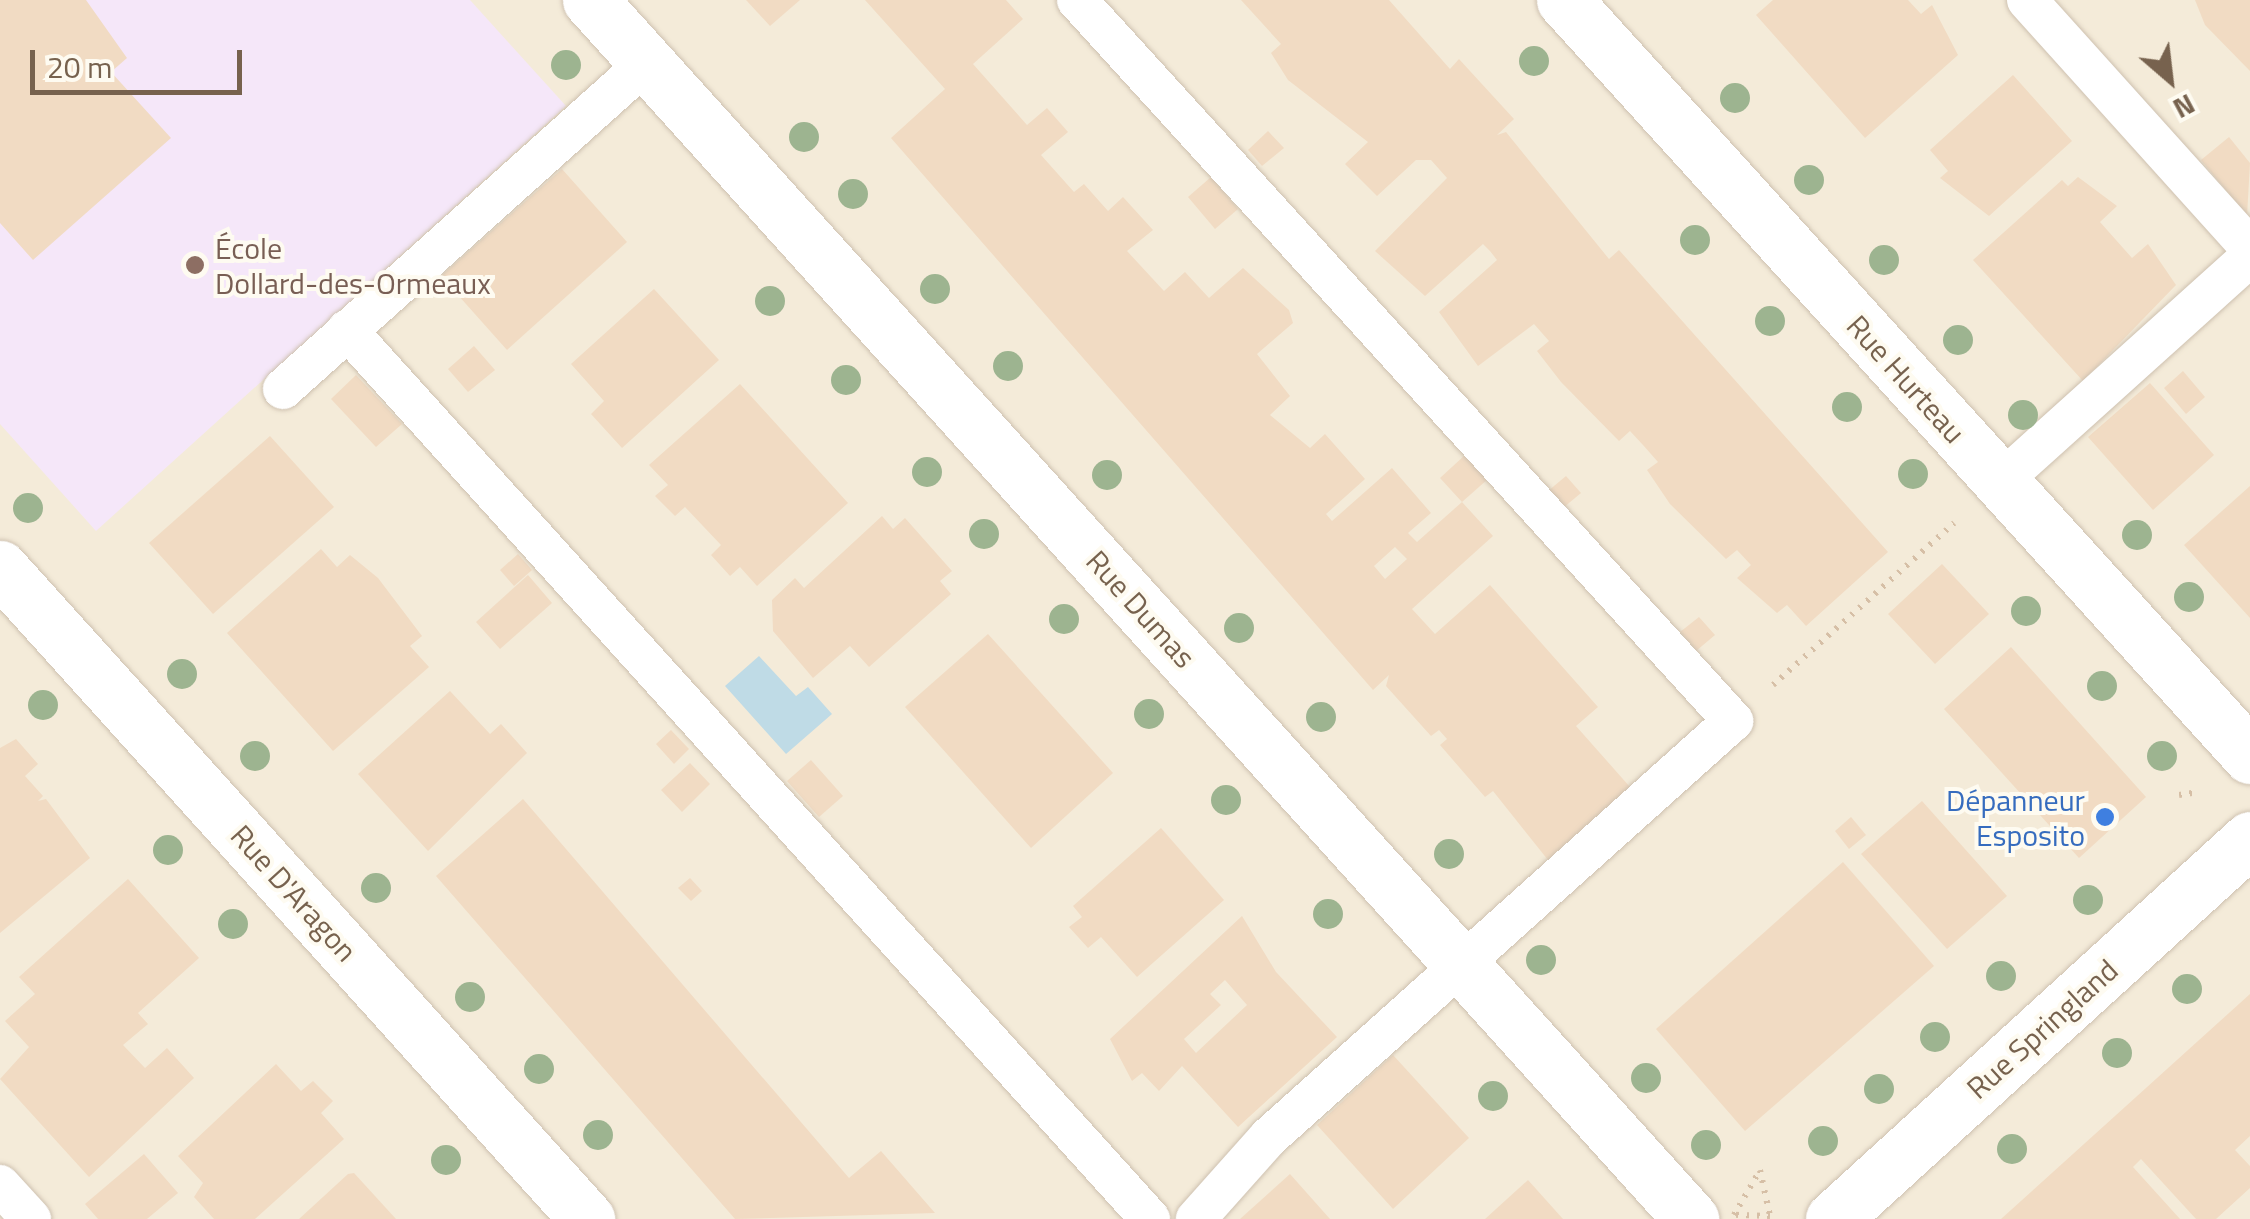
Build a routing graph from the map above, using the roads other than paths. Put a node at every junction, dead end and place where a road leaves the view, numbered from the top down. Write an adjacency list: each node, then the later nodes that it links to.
1 (590, 0): 5 (street, Rue Dumas)
2 (1077, 0): 14 (lane)
3 (1564, 0): 10 (street, Rue Hurteau)
4 (2027, 0): 6 (lane)
5 (646, 63): 8 (lane); 14 (street, Rue Dumas)
6 (2250, 248)
7 (2250, 257): 10 (lane)
8 (347, 330): 9 (lane); 18 (lane)
9 (283, 389)
10 (2000, 482): 12 (street, Rue Hurteau)
11 (0, 568): 17 (street, Rue D'Aragon)
12 (2250, 756)
13 (2250, 839): 21 (street, Rue Springland)
14 (1463, 966): 19 (lane); 20 (street, Rue Dumas)
15 (0, 1184): 16 (lane)
16 (31, 1219)
17 (588, 1219)
18 (1150, 1219)
19 (1196, 1219)
20 (1691, 1219)
21 (1833, 1219)

